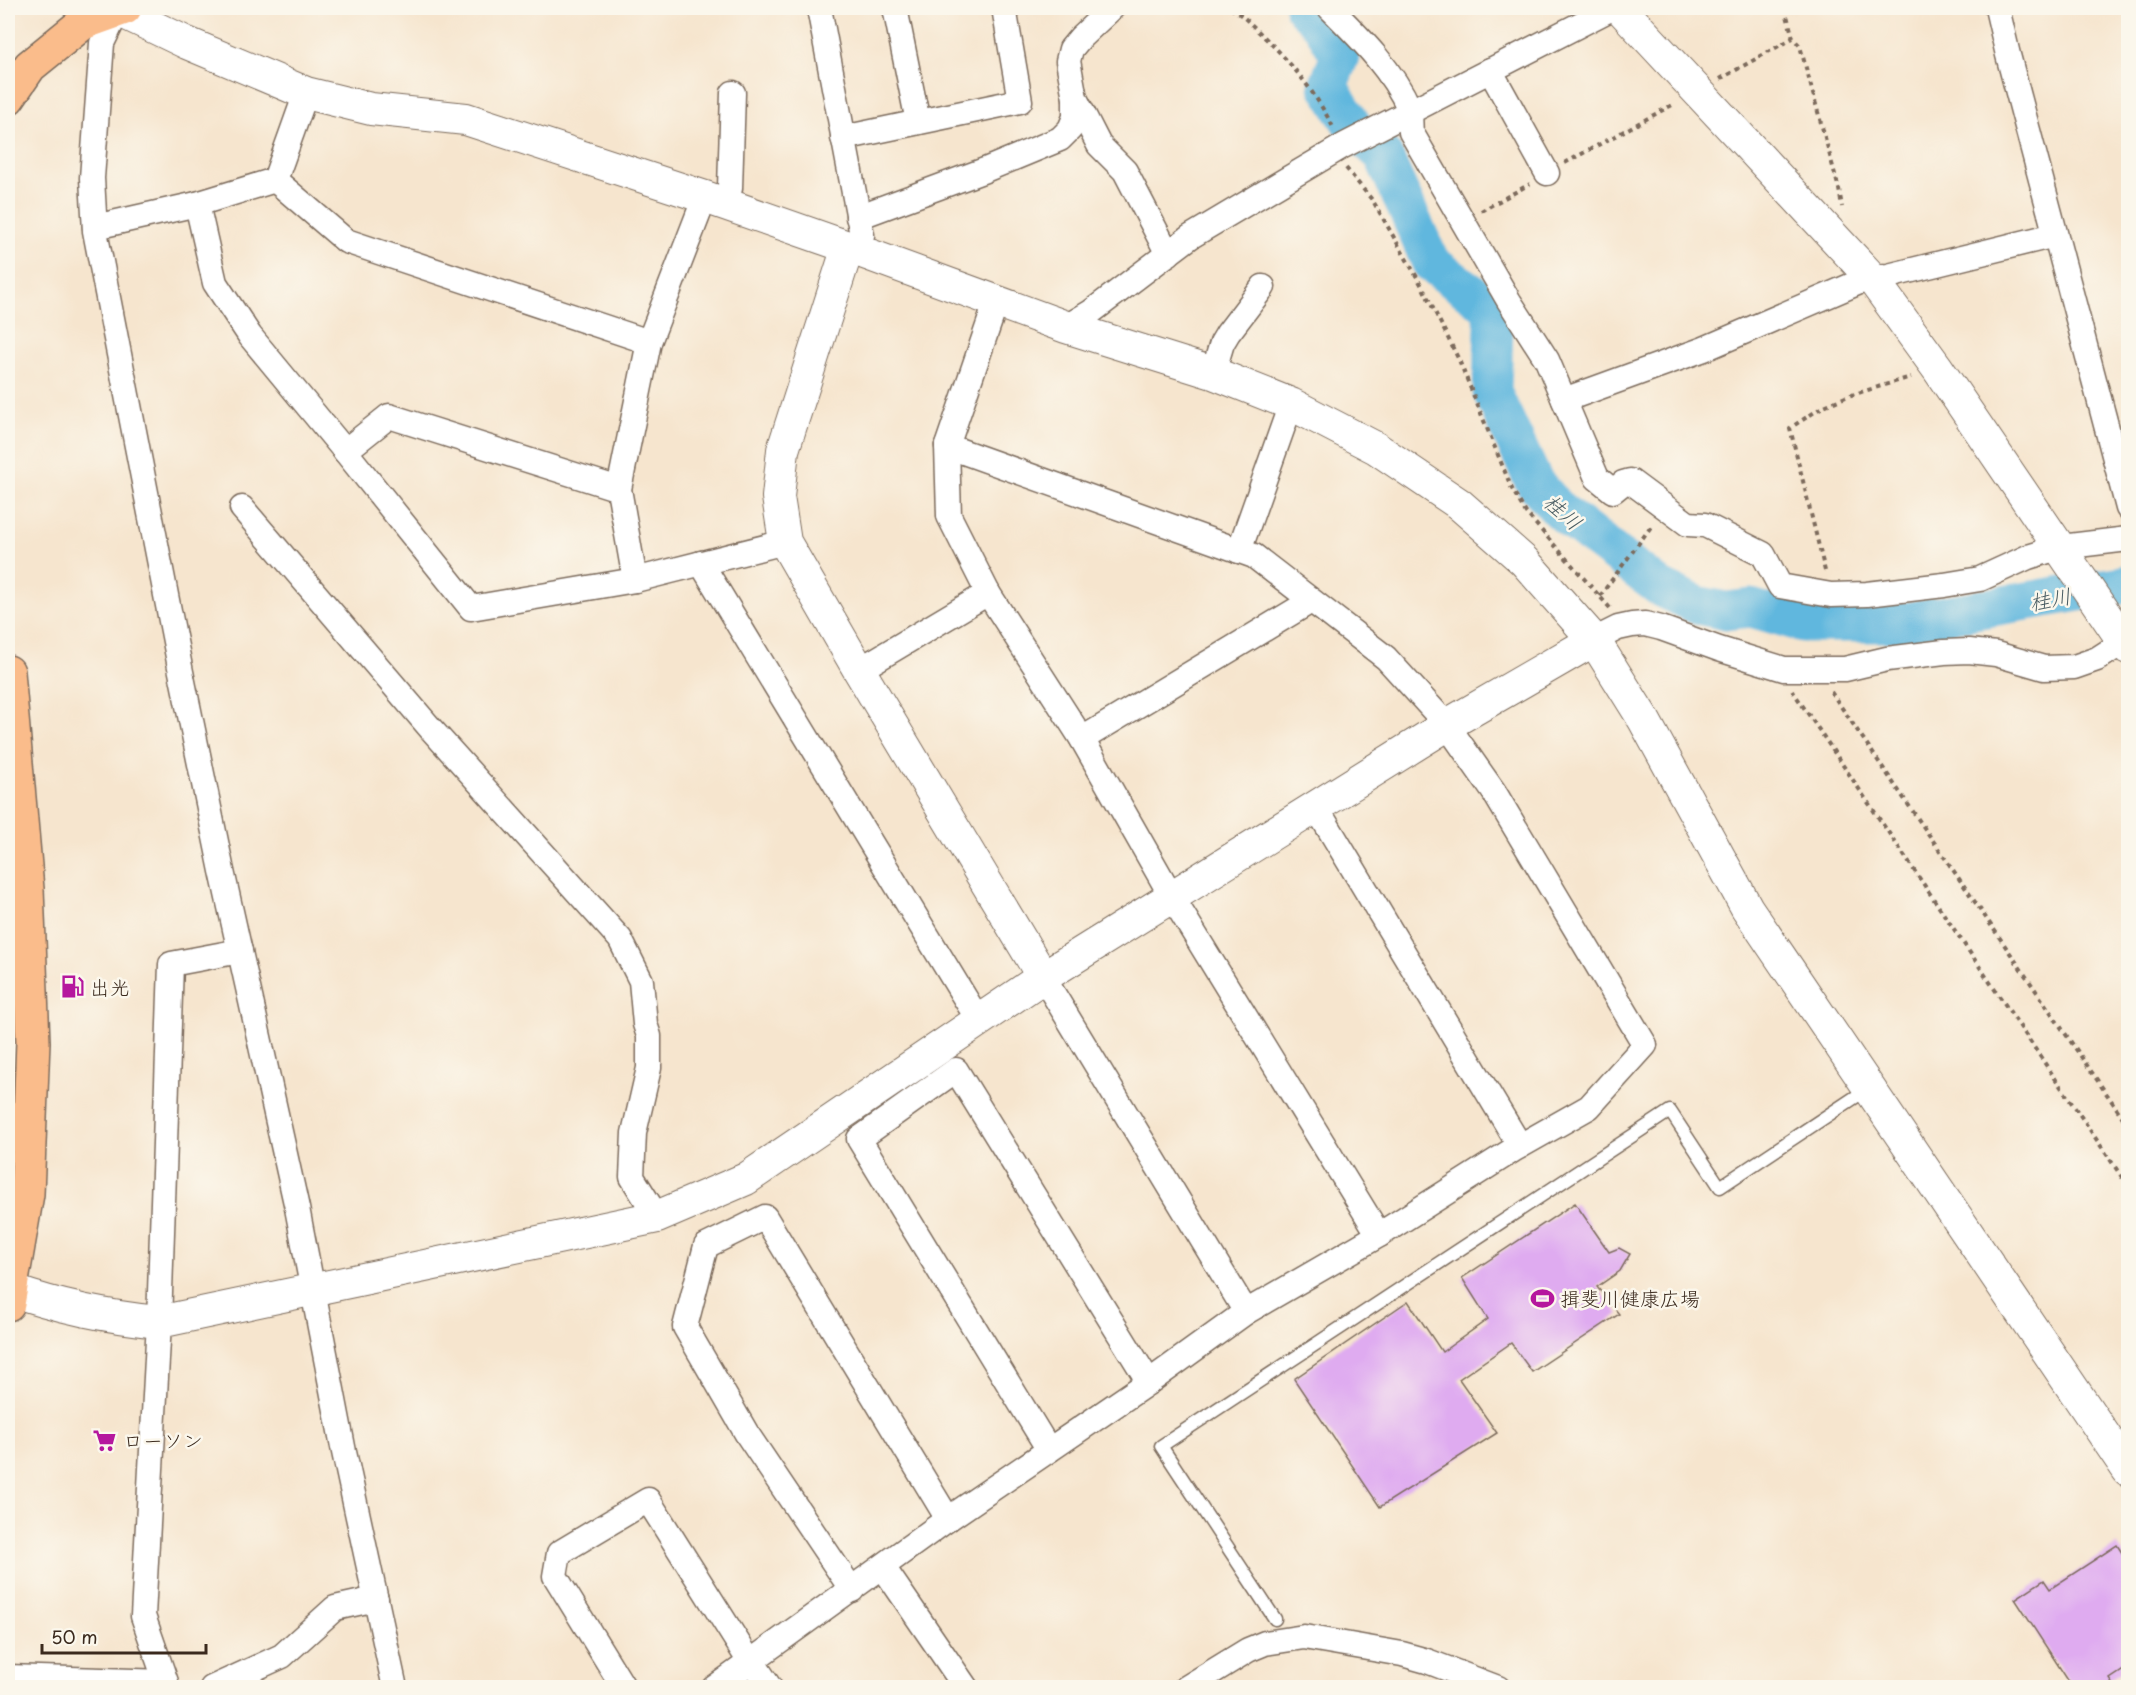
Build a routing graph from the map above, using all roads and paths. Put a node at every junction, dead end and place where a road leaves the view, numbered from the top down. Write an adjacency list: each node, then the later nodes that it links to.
1 (118, 8): 15 (street); 17 (highway); 30 (street)
2 (819, 8): 21 (street)
3 (895, 8): 20 (street)
4 (1004, 8): 20 (street)
5 (1112, 8): 18 (street)
6 (1230, 8): 22 (path)
7 (1330, 8): 19 (street)
8 (1612, 8): 13 (street)
9 (1620, 8): 14 (street)
10 (1785, 8): 12 (path)
11 (1997, 8): 47 (street)
12 (1793, 38): 14 (path); 27 (path)
13 (1490, 70): 19 (street); 23 (street)
14 (1697, 92): 23 (path); 34 (street)
15 (306, 93): 24 (street); 25 (street)
16 (733, 93): 25 (street)
17 (8, 98)
18 (1075, 98): 28 (street); 33 (street)
19 (1406, 112): 22 (street); 29 (street)
20 (918, 122): 21 (street)
21 (843, 138): 28 (street)
22 (1338, 149): 33 (street); 57 (path)
23 (1547, 173): 29 (path)
24 (274, 180): 26 (street); 38 (street)
25 (715, 201): 32 (street); 38 (street)
26 (197, 204): 30 (street); 44 (street)
27 (1842, 210)
28 (858, 217): 32 (street)
29 (1463, 221): 41 (street)
30 (95, 227): 69 (street)
31 (2047, 237): 34 (street)
32 (848, 247): 36 (street); 50 (street)
33 (1168, 254): 37 (street)
34 (1871, 277): 39 (street); 41 (street)
35 (1263, 286): 40 (street)
36 (996, 303): 37 (street); 43 (street)
37 (1066, 327): 40 (street)
38 (648, 342): 45 (street)
39 (1938, 369): 52 (street); 56 (path)
40 (1213, 374): 42 (street)
41 (1564, 400): 56 (street)
42 (1291, 404): 51 (street); 59 (street)
43 (947, 446): 51 (street); 55 (street)
44 (345, 451): 45 (street); 54 (street)
45 (619, 489): 54 (street)
46 (242, 508): 76 (street)
47 (2128, 508)
48 (1647, 516): 57 (path)
49 (2128, 539): 52 (street)
50 (785, 542): 53 (street); 63 (street)
51 (1239, 551): 58 (street)
52 (2064, 552): 56 (street); 60 (street)
53 (701, 563): 54 (street); 71 (street)
54 (635, 580)
55 (988, 593): 63 (street); 66 (street)
56 (1831, 595)
57 (1600, 596): 59 (path)
58 (1311, 601): 65 (street); 66 (street)
59 (1606, 634): 61 (street); 65 (street); 72 (street)
60 (2123, 637): 62 (street)
61 (1784, 669): 62 (street); 75 (path)
62 (1823, 669): 73 (path)
63 (859, 670): 70 (street)
64 (8, 672): 79 (highway)
65 (1447, 725): 67 (street); 74 (street)
66 (1082, 739): 68 (street)
67 (1316, 807): 68 (street); 74 (street)
68 (1172, 897): 70 (street); 77 (street)
69 (240, 951): 78 (street); 81 (street)
70 (1043, 977): 71 (street); 80 (street)
71 (979, 1021): 76 (street)
72 (1870, 1087): 84 (street); 89 (lane)
73 (2128, 1125)
74 (1520, 1146): 77 (street)
75 (2128, 1186)
76 (657, 1217): 78 (street)
77 (1379, 1235): 80 (street)
78 (313, 1290): 81 (street); 88 (street)
79 (9, 1297): 81 (street)
80 (1246, 1312): 82 (street)
81 (159, 1322): 92 (street)
82 (1149, 1382): 83 (street); 83 (street)
83 (1049, 1450): 85 (street)
84 (2128, 1470)
85 (948, 1519): 86 (street); 87 (street)
86 (883, 1567): 87 (street); 98 (street)
87 (852, 1590): 90 (street)
88 (376, 1599): 93 (street); 94 (street)
89 (1275, 1619)
90 (751, 1661): 95 (street); 96 (street); 97 (street)
91 (8, 1677): 92 (street)
92 (166, 1685)
93 (213, 1688)
94 (395, 1688)
95 (624, 1688)
96 (714, 1688)
97 (770, 1688)
98 (966, 1688)
99 (1186, 1688): 100 (street)
100 (1498, 1688)

